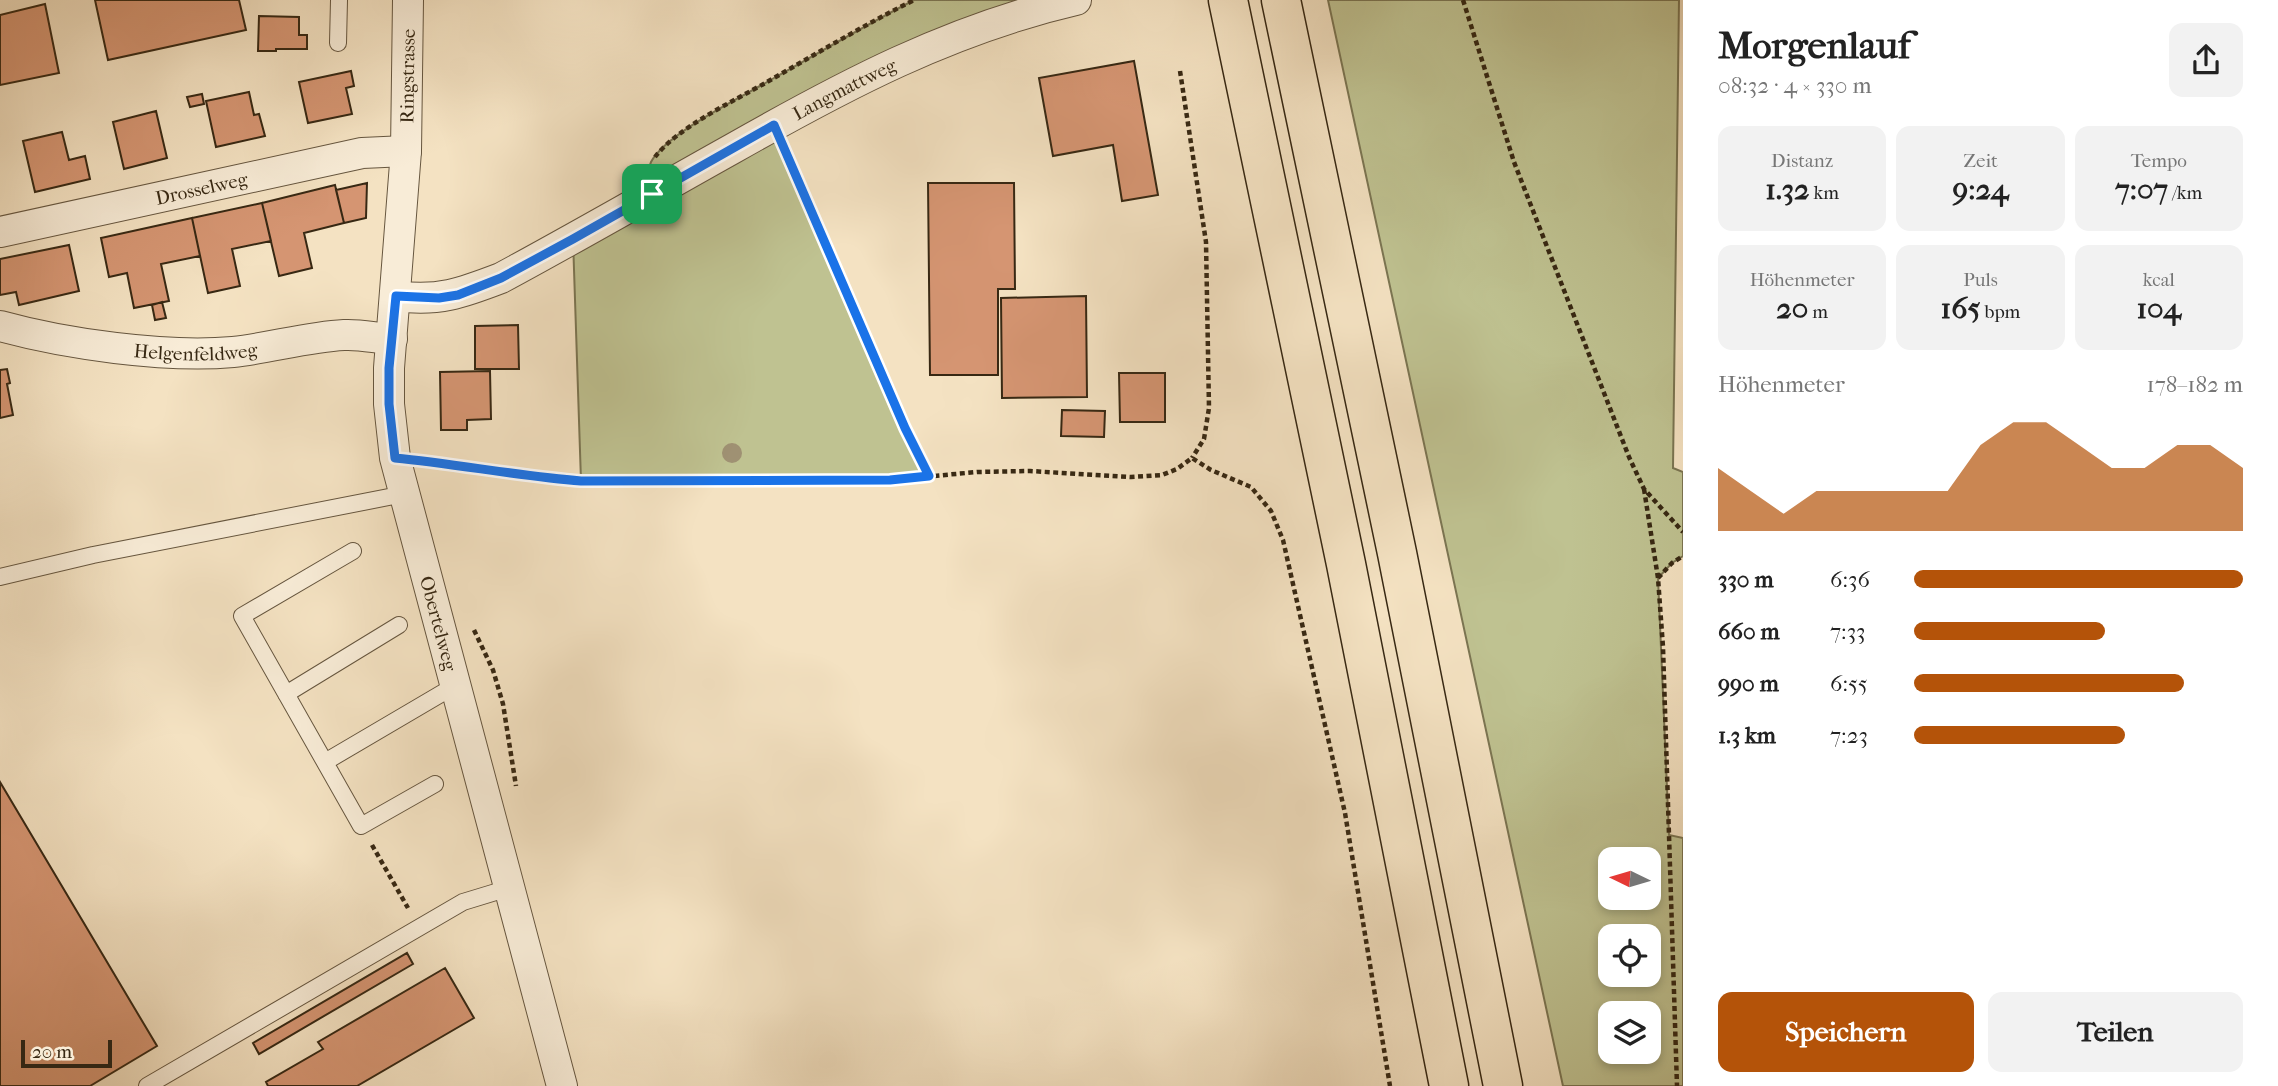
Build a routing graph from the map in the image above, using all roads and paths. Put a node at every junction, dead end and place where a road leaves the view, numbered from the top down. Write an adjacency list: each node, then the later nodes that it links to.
1 (339, 0): 8 (lane)
2 (408, 0): 11 (street, Ringstrasse)
3 (914, 0): 12 (path)
4 (1076, 0): 10 (street, Langmattweg)
5 (1228, 0): 38 (highway)
6 (1282, 0): 39 (highway)
7 (1463, 0): 20 (path)
8 (338, 43)
9 (1180, 71): 18 (path)
10 (774, 125): 12 (street, Langmattweg); 19 (path)
11 (406, 152): 13 (street, Drosselweg); 14 (street, Obertelweg)
12 (652, 194): 14 (street, Langmattweg)
13 (0, 232)
14 (396, 296): 16 (street, Obertelweg)
15 (0, 326): 16 (street, Helgenfeldweg)
16 (392, 339): 17 (street, Obertelweg)
17 (395, 458): 19 (path); 21 (street, Obertelweg)
18 (1192, 458): 19 (path); 37 (path)
19 (929, 476)
20 (1644, 489): 22 (path); 26 (path)
21 (404, 494): 25 (lane); 28 (street, Obertelweg)
22 (1683, 532)
23 (352, 551): 29 (lane)
24 (1683, 556): 26 (path)
25 (0, 577)
26 (1658, 578): 40 (path)
27 (399, 625): 29 (lane)
28 (456, 685): 30 (lane); 33 (street, Obertelweg)
29 (286, 694): 30 (lane)
30 (325, 762): 32 (lane)
31 (435, 784): 32 (lane)
32 (361, 826): 34 (path)
33 (509, 888): 34 (lane); 36 (street, Obertelweg)
34 (418, 927): 35 (lane)
35 (147, 1086)
36 (562, 1086)
37 (1390, 1086)
38 (1450, 1086)
39 (1503, 1086)
40 (1677, 1086)

